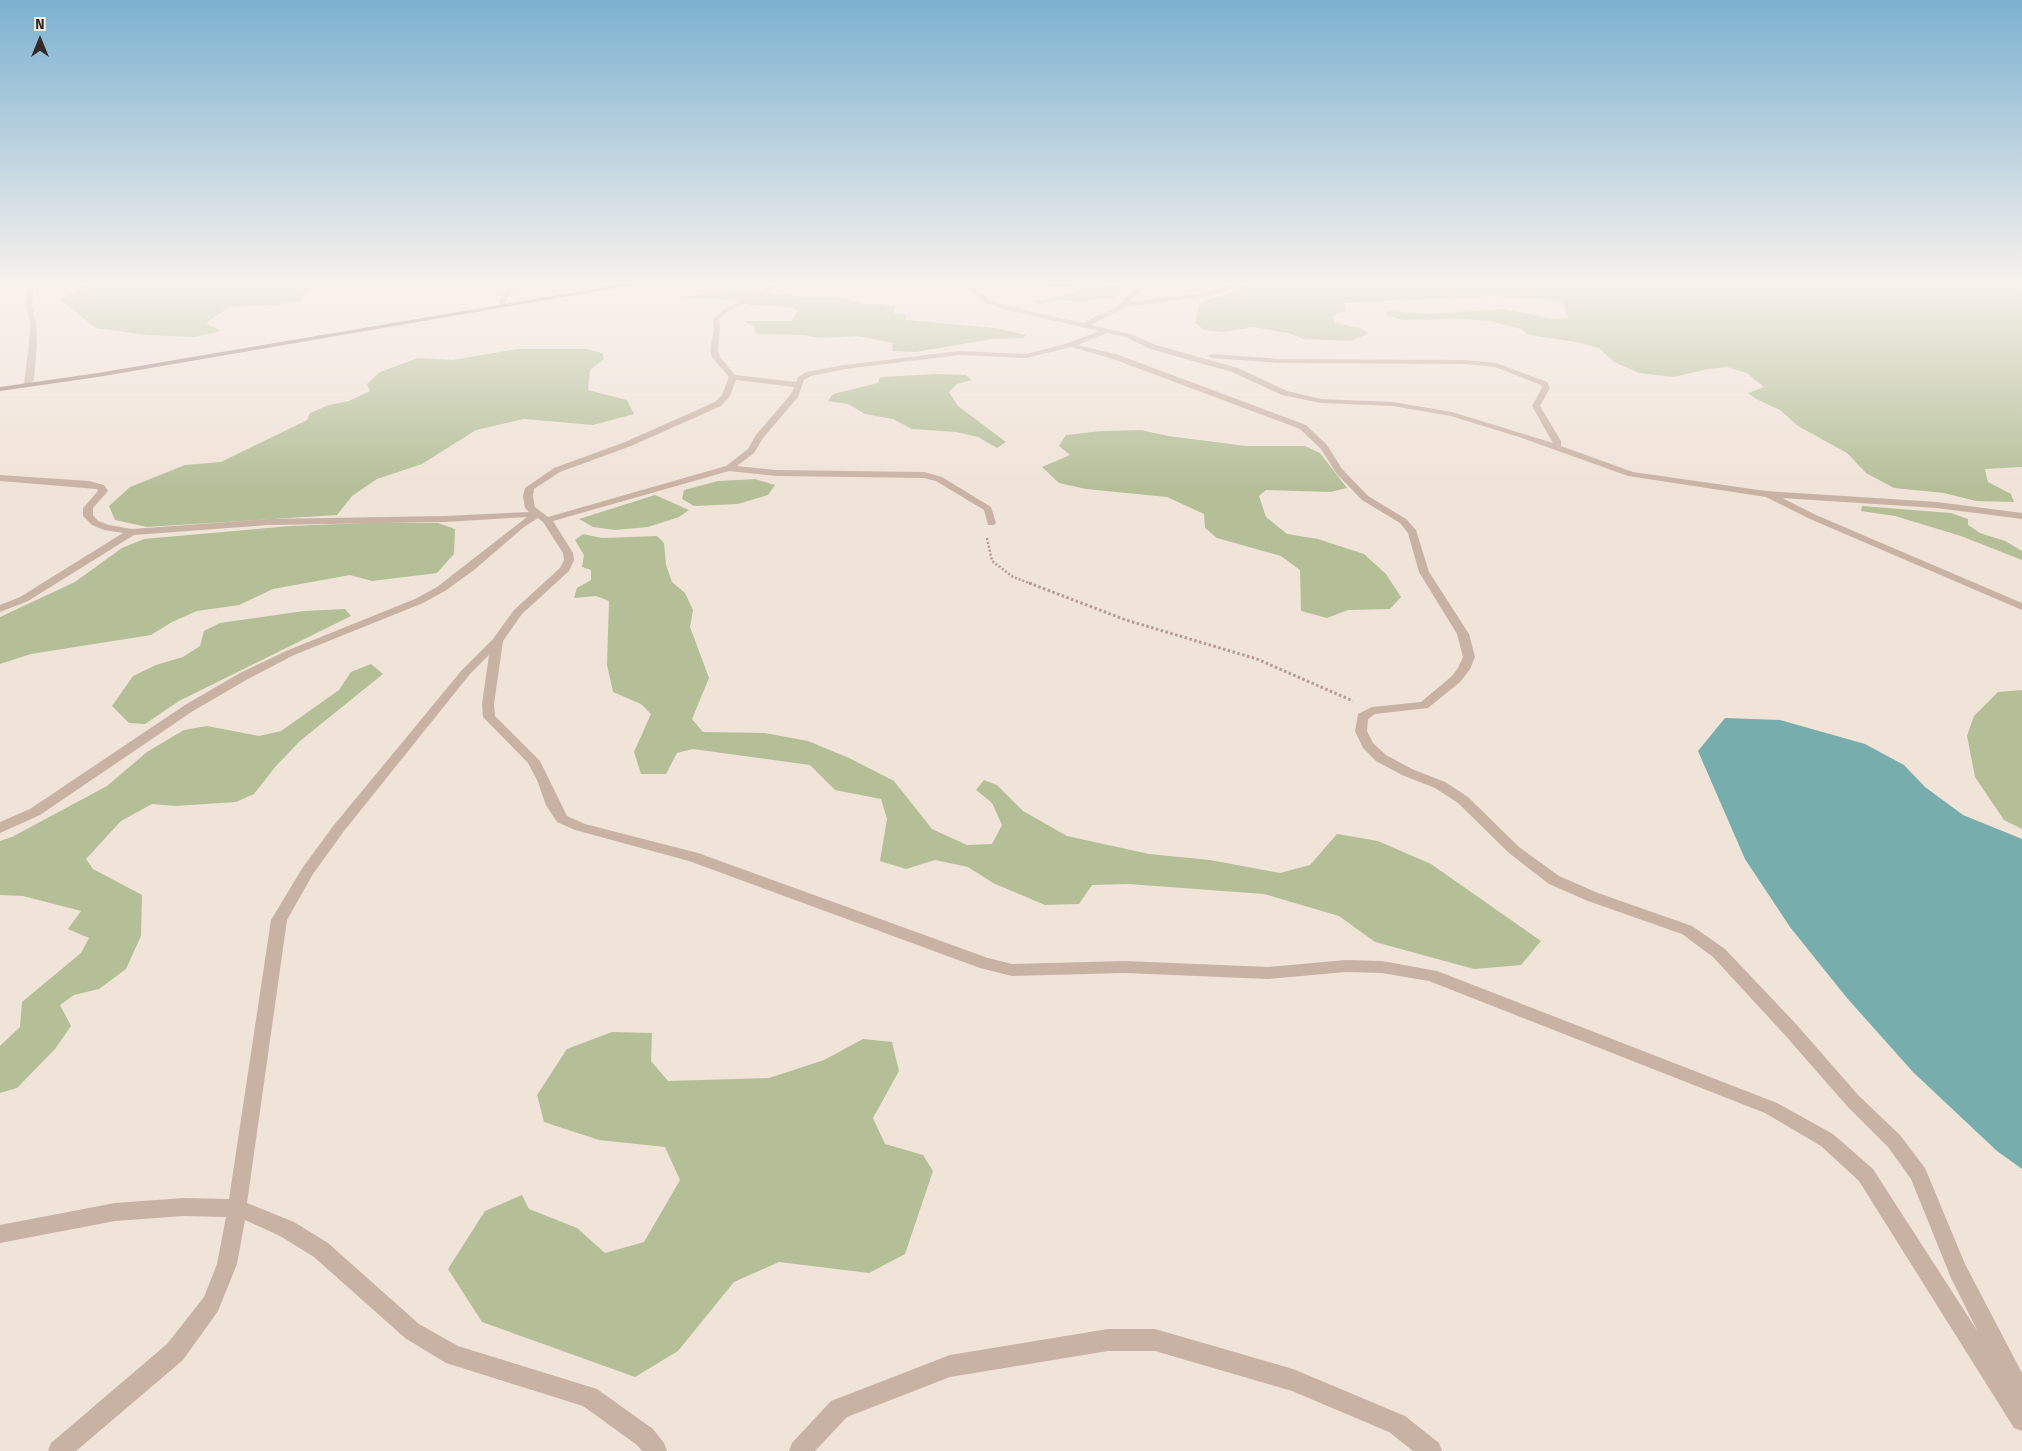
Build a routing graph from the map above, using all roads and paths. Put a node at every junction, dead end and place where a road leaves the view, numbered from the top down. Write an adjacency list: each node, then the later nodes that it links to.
1 (32, 352): 9 (street)
2 (235, 352): 9 (main road)
3 (714, 352): 8 (street)
4 (1044, 352): 10 (street)
5 (1096, 352): 25 (street)
6 (1170, 352): 12 (street)
7 (1189, 352): 12 (street)
8 (734, 377): 10 (street); 19 (street)
9 (28, 384): 11 (main road)
10 (798, 385): 13 (street)
11 (0, 389)
12 (1557, 448): 15 (street)
13 (729, 468): 19 (street); 20 (street)
14 (0, 478): 21 (street)
15 (1766, 494): 17 (street); 22 (street)
16 (2022, 507): 17 (street)
17 (1986, 510): 18 (street)
18 (2022, 516)
19 (543, 517): 21 (street); 24 (street); 26 (street)
20 (991, 523): 25 (path)
21 (132, 532): 23 (street)
22 (2022, 607)
23 (0, 609)
24 (497, 641): 27 (street); 30 (street)
25 (1372, 711): 29 (street)
26 (0, 828)
27 (237, 1208): 28 (street); 31 (street); 32 (street)
28 (0, 1234)
29 (2022, 1396)
30 (2022, 1420)
31 (59, 1451)
32 (656, 1451)
33 (800, 1451): 34 (street)
34 (1430, 1451)

